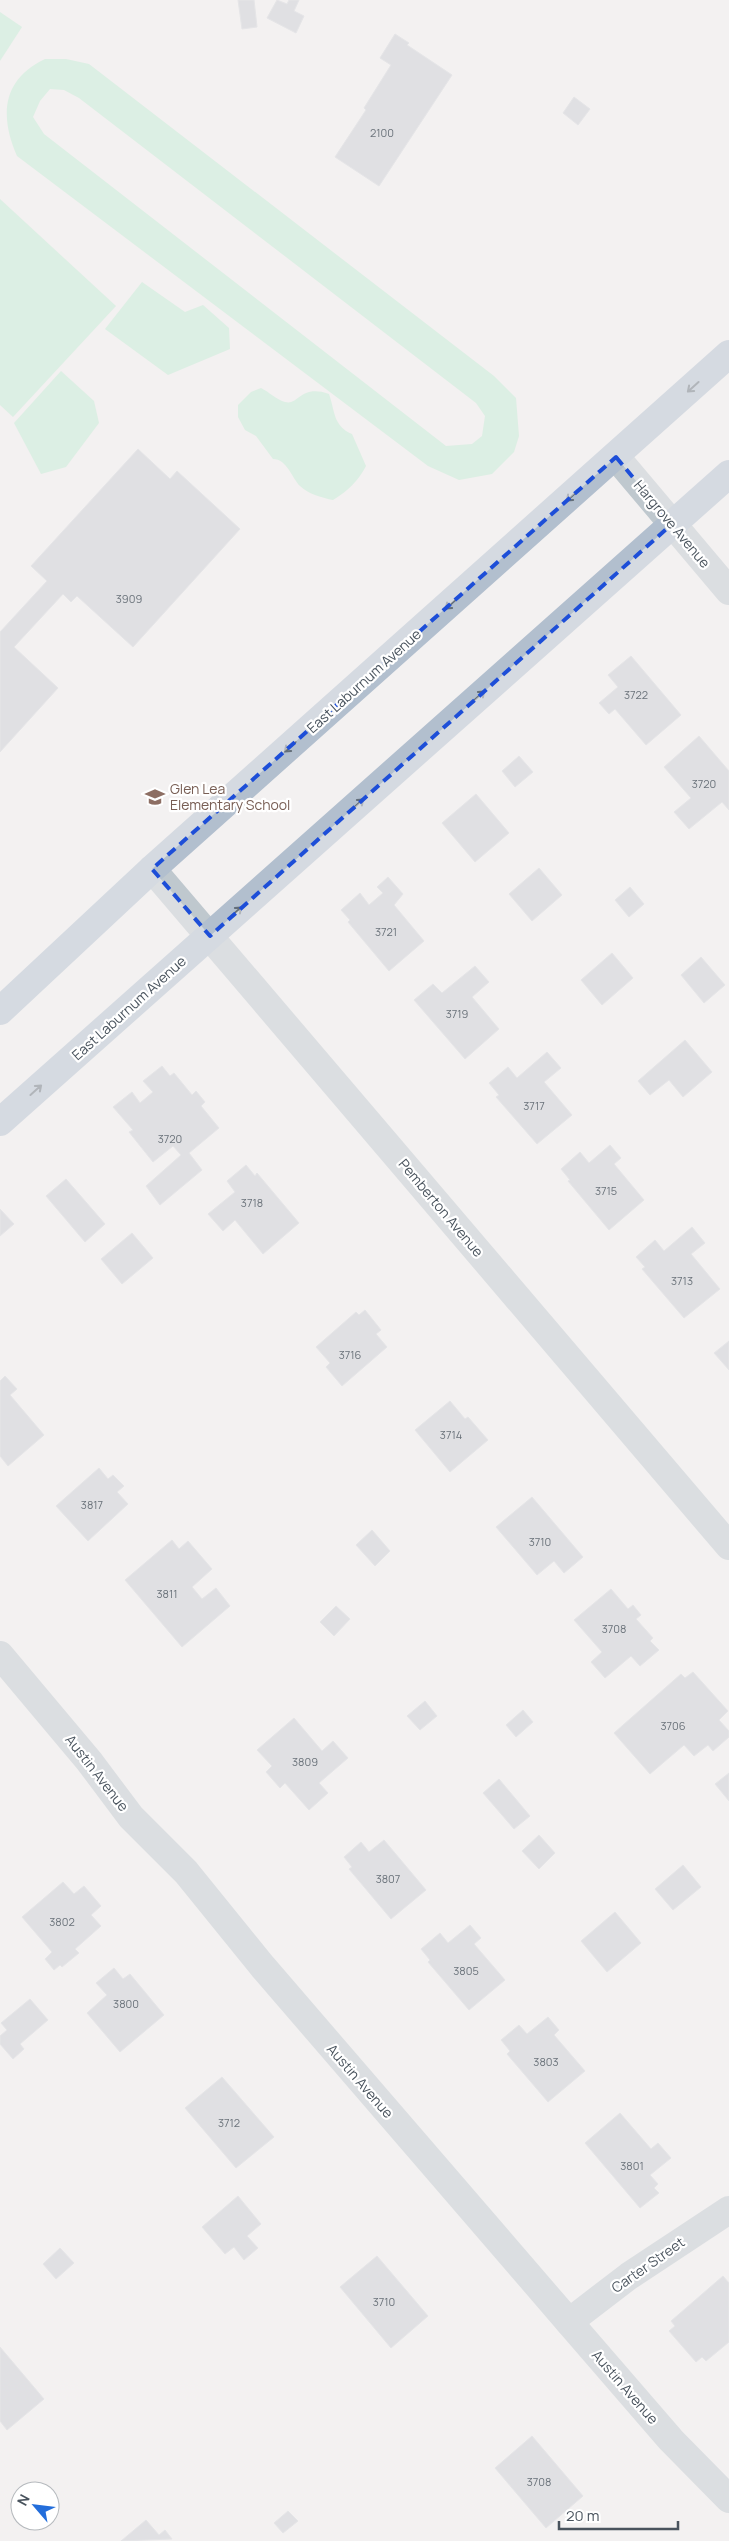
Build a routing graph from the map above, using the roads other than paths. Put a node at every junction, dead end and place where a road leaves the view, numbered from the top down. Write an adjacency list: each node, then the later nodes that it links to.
1 (729, 354): 2 (main road, East Laburnum Avenue, one-way to 2)
2 (616, 457): 4 (street, Hargrove Avenue); 6 (main road, East Laburnum Avenue, one-way to 6)
3 (729, 474): 4 (main road, East Laburnum Avenue)
4 (672, 524): 5 (street, Hargrove Avenue); 7 (main road, East Laburnum Avenue, one-way to 4)
5 (729, 591)
6 (152, 869): 7 (street, Pemberton Avenue); 8 (main road, East Laburnum Avenue)
7 (210, 936): 9 (main road, East Laburnum Avenue, one-way to 7); 10 (street, Pemberton Avenue)
8 (0, 1011)
9 (0, 1122)
10 (729, 1546)
11 (0, 1655): 13 (street, Austin Avenue)
12 (729, 2210): 13 (street, Carter Street)
13 (569, 2322): 14 (street, Austin Avenue)
14 (729, 2499)

